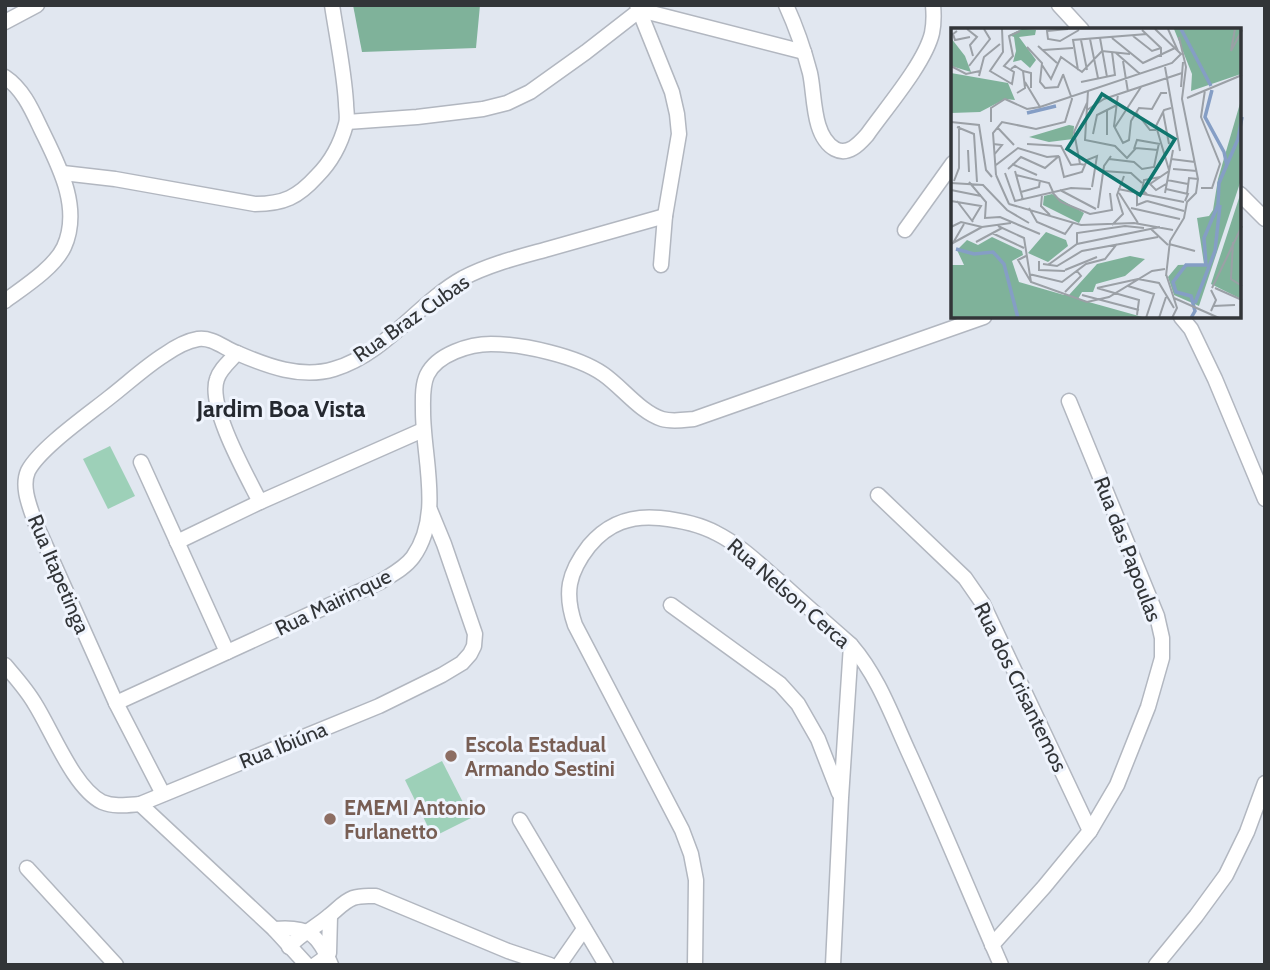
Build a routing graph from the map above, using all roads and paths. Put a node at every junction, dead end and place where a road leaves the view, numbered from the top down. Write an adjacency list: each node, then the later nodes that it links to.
1 (37, 5): 7 (street)
2 (332, 5): 12 (street)
3 (786, 5): 10 (street)
4 (933, 5): 10 (street)
5 (639, 8): 10 (street); 12 (street); 16 (street)
6 (1063, 10): 8 (street); 9 (street)
7 (5, 22)
8 (1062, 28)
9 (1080, 28)
10 (804, 52)
11 (5, 77): 14 (street)
12 (347, 122): 14 (street)
13 (951, 166): 18 (street)
14 (63, 173): 20 (street)
15 (1242, 196): 17 (street)
16 (665, 216): 19 (street); 23 (street, Rua Braz Cubas)
17 (1265, 219)
18 (905, 230)
19 (661, 265)
20 (5, 301)
21 (982, 318): 25 (street, Rua Mairinque)
22 (1182, 318): 28 (street)
23 (237, 354): 29 (street); 36 (street, Rua Itapetinga)
24 (1069, 401): 42 (street, Rua das Papoulas)
25 (423, 430): 29 (street); 30 (street, Rua Mairinque)
26 (141, 462): 31 (street)
27 (878, 495): 42 (street, Rua dos Crisantemos)
28 (1265, 499)
29 (260, 502): 31 (street)
30 (430, 510): 34 (street, Rua Mairinque); 38 (street, Rua Ibiúna)
31 (177, 542): 34 (street)
32 (671, 605): 39 (street)
33 (851, 645): 39 (street); 48 (street, Rua Nelson Cerca); 56 (street, Rua Nelson Cerca)
34 (227, 652): 36 (street, Rua Mairinque)
35 (5, 665): 40 (street, Rua Ibiúna)
36 (116, 703): 38 (street, Rua Itapetinga)
37 (1265, 783): 59 (street)
38 (163, 794): 40 (street, Rua Ibiúna)
39 (841, 798): 57 (street)
40 (140, 804): 45 (street)
41 (520, 820): 46 (street)
42 (1090, 831): 48 (street, Rua das Papoulas)
43 (27, 868): 51 (street)
44 (330, 916): 47 (street); 50 (street); 53 (street)
45 (274, 929): 47 (street); 49 (street)
46 (584, 929): 54 (street); 55 (street)
47 (307, 931): 49 (street); 50 (street)
48 (992, 944): 58 (street, Rua Nelson Cerca)
49 (289, 947): 52 (street)
50 (324, 962)
51 (116, 965)
52 (307, 965)
53 (550, 965)
54 (559, 965)
55 (606, 965)
56 (695, 965)
57 (832, 965)
58 (1001, 965)
59 (1156, 965)

